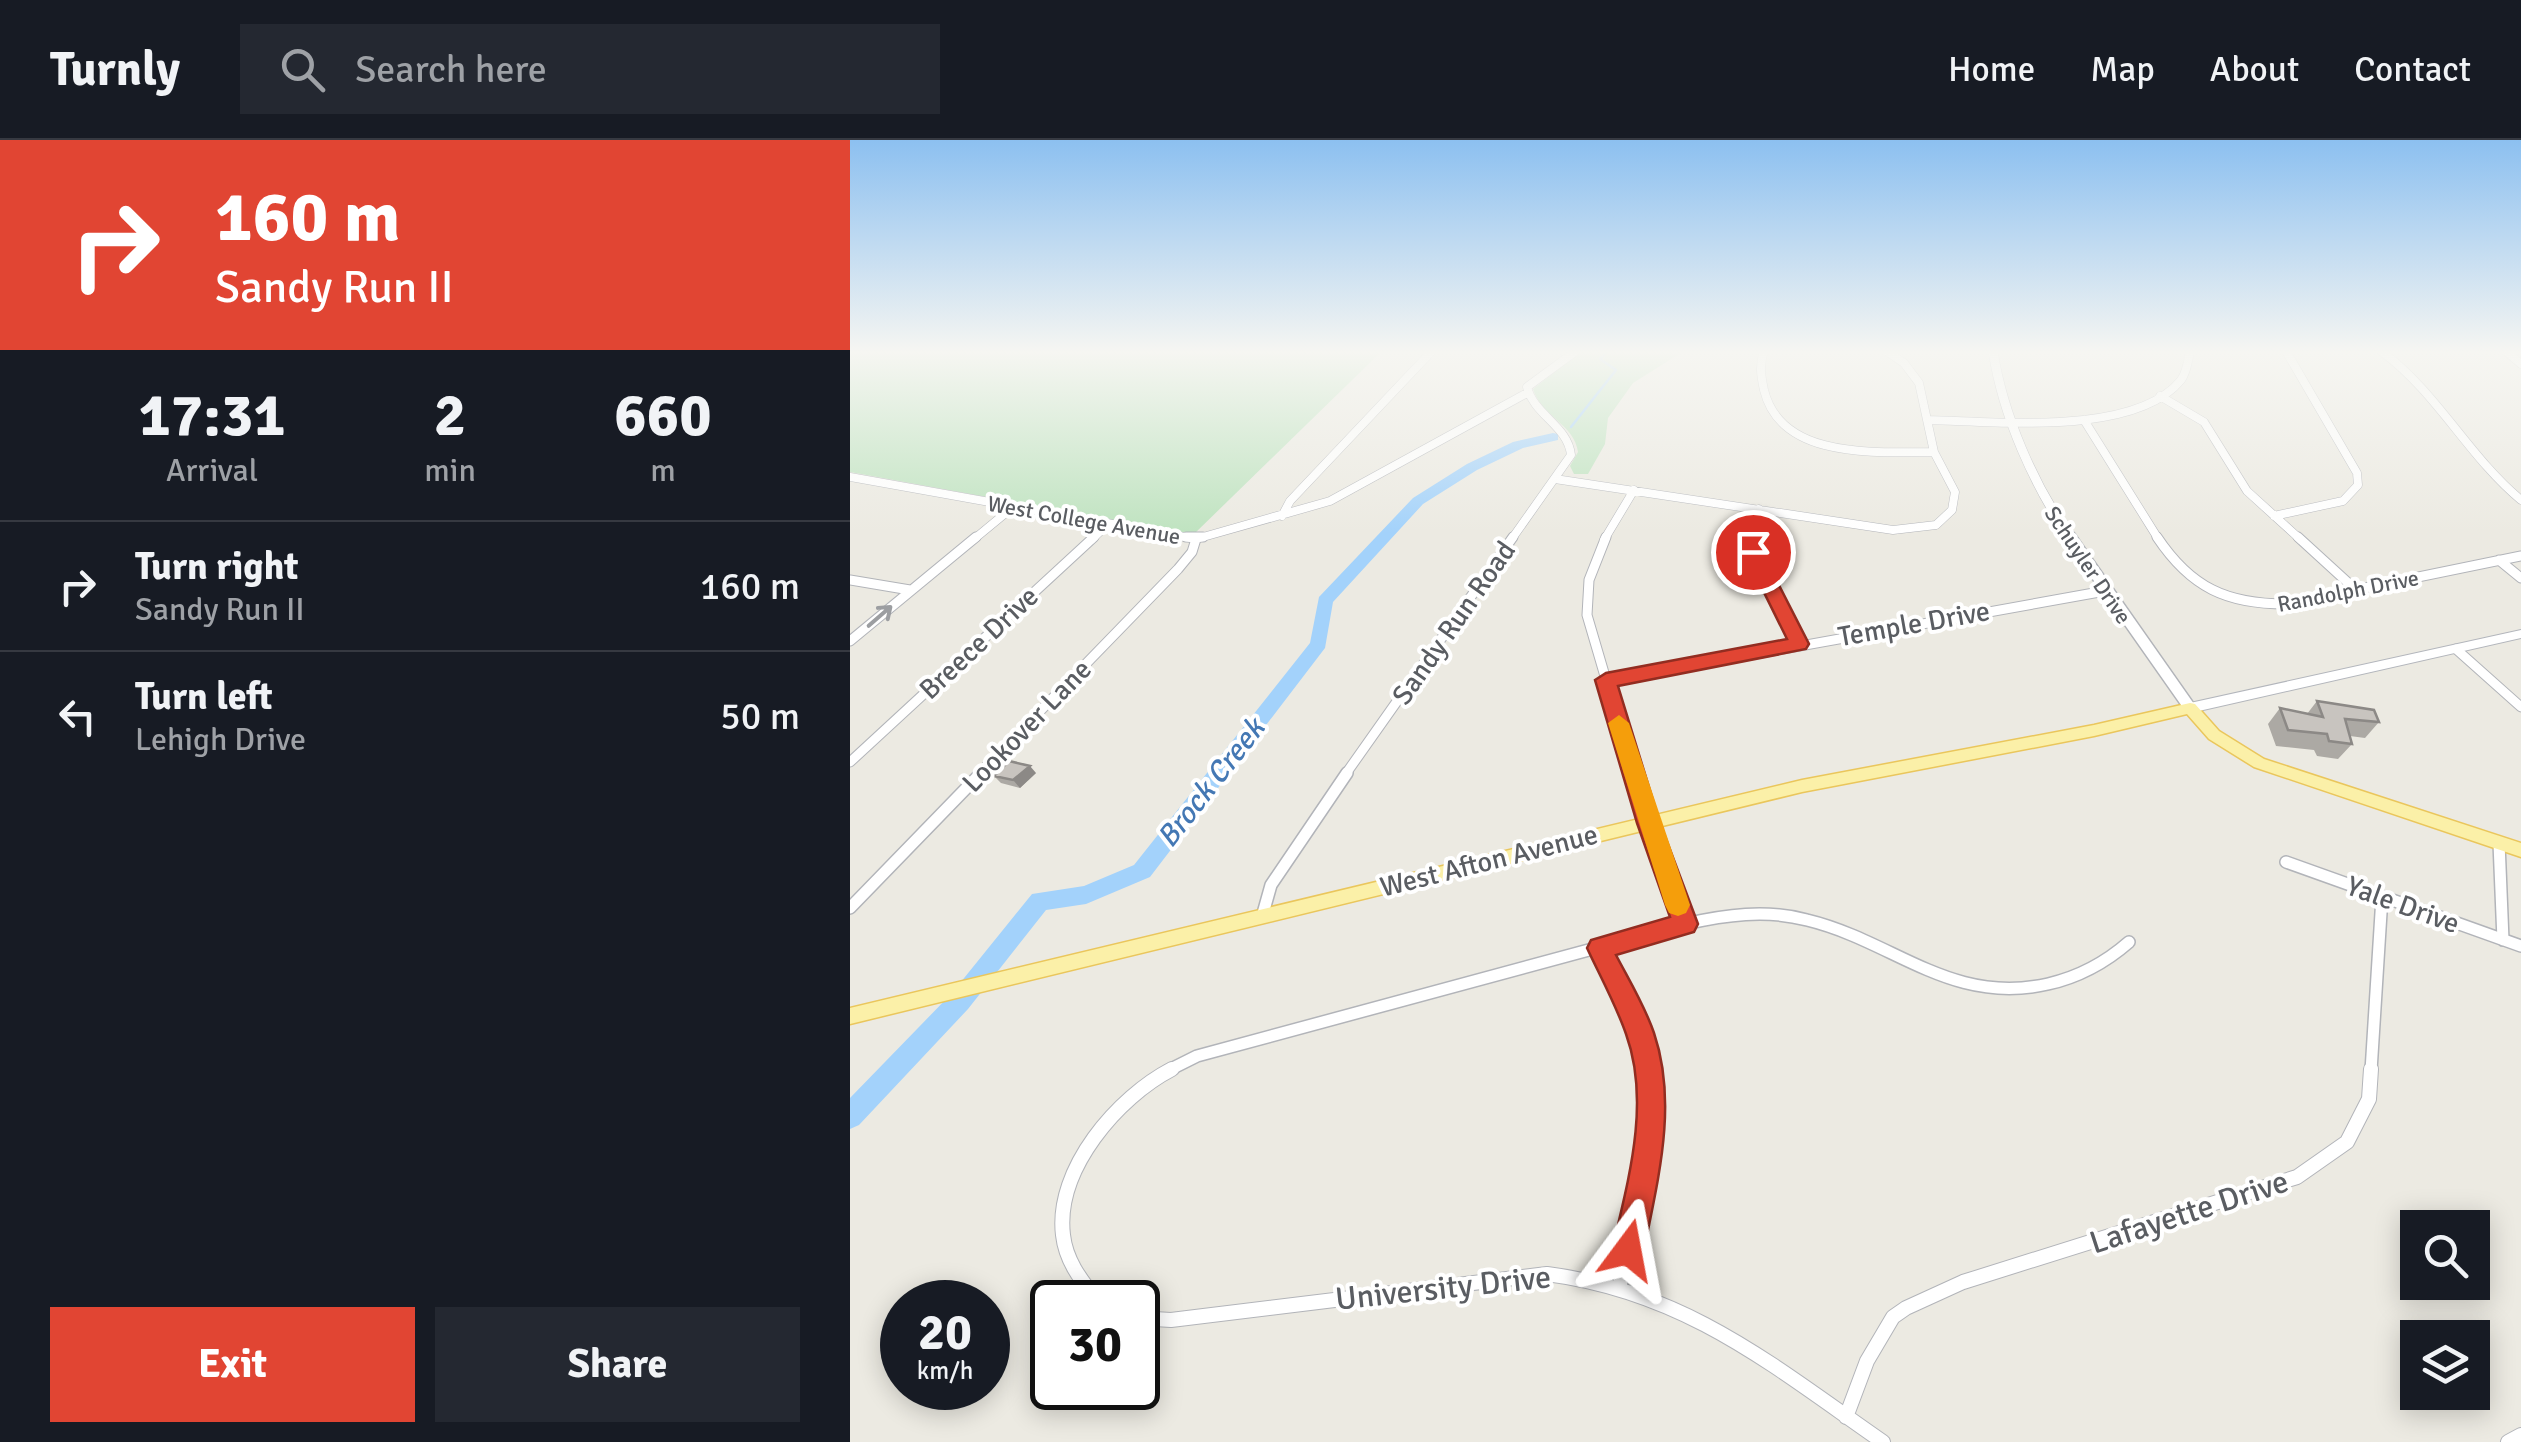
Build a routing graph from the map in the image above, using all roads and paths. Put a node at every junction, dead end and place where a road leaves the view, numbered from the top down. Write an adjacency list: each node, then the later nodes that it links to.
1 (1374, 412): 21 (street)
2 (1495, 412): 21 (street, West College Avenue)
3 (1540, 412): 16 (street, Sandy Run Road)
4 (1773, 412): 14 (street)
5 (1925, 412): 11 (street)
6 (2010, 412): 12 (street, Schuyler Drive)
7 (2122, 412): 13 (street)
8 (2185, 412): 22 (street)
9 (2322, 412): 22 (street)
10 (2442, 412): 18 (street)
11 (1928, 420): 12 (street); 14 (street)
12 (2013, 420): 13 (street); 31 (street, Schuyler Drive)
13 (2084, 420): 30 (street, Randolph Drive)
14 (1934, 452): 20 (street)
15 (850, 477): 19 (street, West College Avenue)
16 (1556, 479): 17 (street); 46 (street, Sandy Run Road)
17 (1634, 490): 20 (street); 36 (street)
18 (2521, 500)
19 (1012, 508): 23 (street, West College Avenue); 29 (street)
20 (1759, 509): 34 (street)
21 (1282, 516): 24 (street, West College Avenue)
22 (2274, 516): 30 (street)
23 (1107, 524): 24 (street, West College Avenue); 39 (street, Breece Drive)
24 (1196, 538): 45 (street, Lookover Lane)
25 (2521, 556): 26 (street, Randolph Drive)
26 (2499, 560): 27 (street); 30 (street, Randolph Drive)
27 (2521, 578)
28 (850, 580): 29 (street)
29 (910, 590): 33 (street, one-way to 29)
30 (2356, 590)
31 (2105, 592): 34 (street, Temple Drive); 38 (street, Schuyler Drive)
32 (2521, 634): 35 (main road)
33 (850, 642)
34 (1799, 644): 36 (street, Temple Drive)
35 (2456, 648): 37 (street); 38 (main road)
36 (1606, 680): 40 (street)
37 (2521, 706)
38 (2190, 708): 40 (main road, West Afton Avenue); 41 (main road)
39 (850, 762)
40 (1648, 823): 46 (main road, West Afton Avenue); 47 (street)
41 (2499, 843): 42 (main road); 48 (street)
42 (2521, 850)
43 (2286, 862): 44 (street, Yale Drive)
44 (2382, 897): 48 (street, Yale Drive); 56 (street, Lafayette Drive)
45 (850, 908)
46 (1262, 916): 52 (main road, West Afton Avenue)
47 (1685, 924): 49 (street); 51 (street)
48 (2503, 940): 50 (street, Yale Drive)
49 (2129, 942)
50 (2521, 946)
51 (1600, 948): 53 (street); 54 (street)
52 (850, 1016)
53 (1077, 1280)
54 (1620, 1284): 55 (street, University Drive); 56 (street, University Drive)
55 (1160, 1319)
56 (1846, 1418): 58 (street, University Drive)
57 (2521, 1435): 59 (street)
58 (1883, 1442)
59 (2508, 1442)

